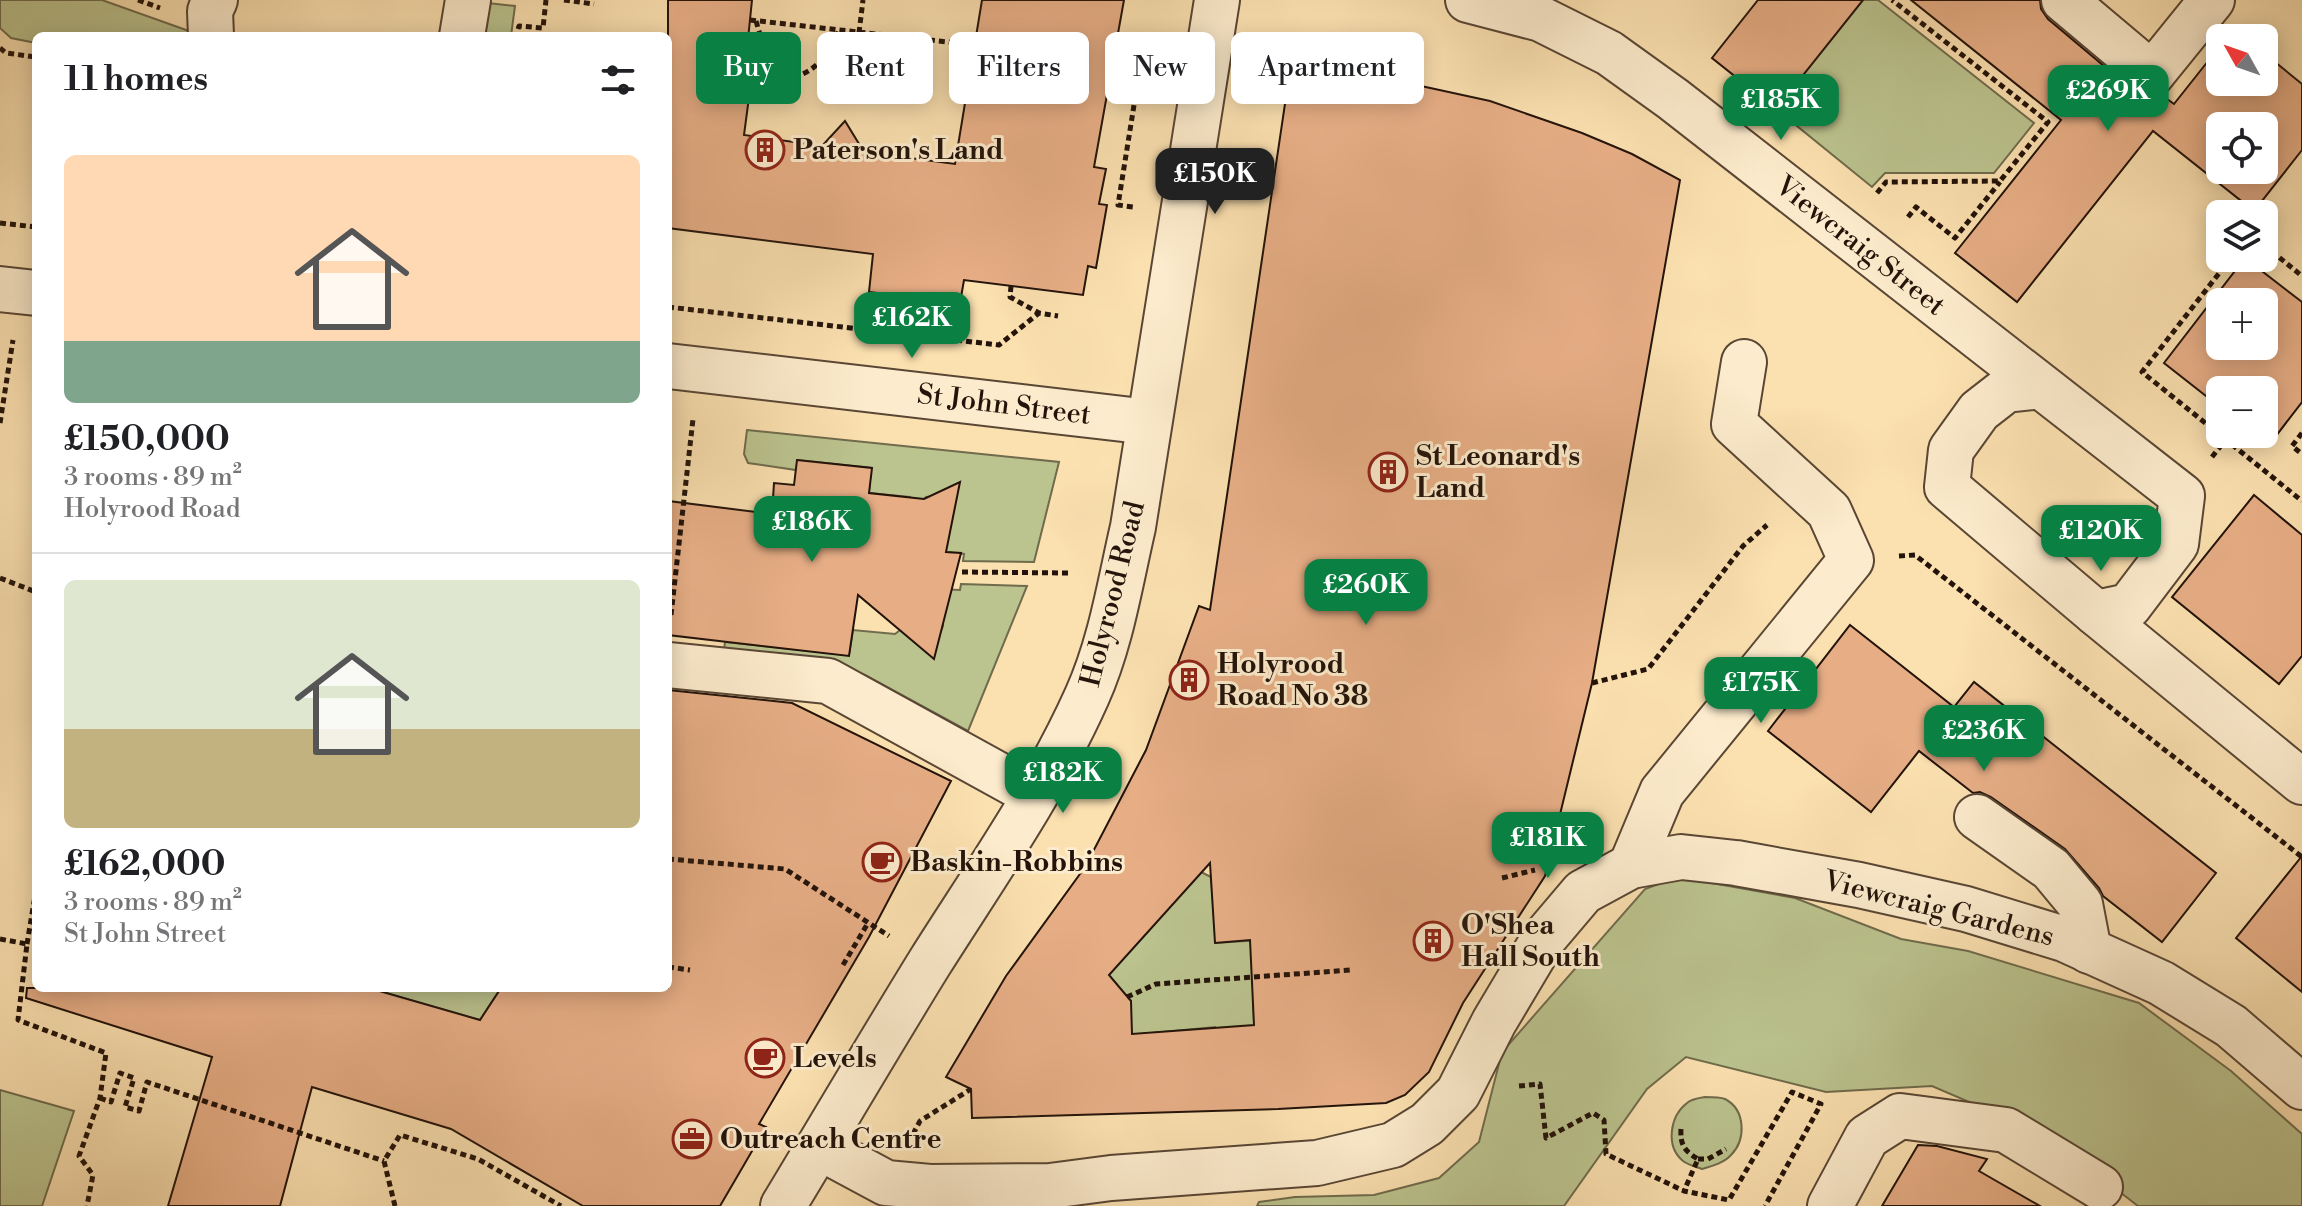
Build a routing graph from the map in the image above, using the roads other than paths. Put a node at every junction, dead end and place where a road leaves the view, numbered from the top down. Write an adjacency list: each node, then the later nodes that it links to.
1 (215, 0): 7 (street)
2 (468, 0): 8 (street)
3 (1217, 0): 12 (street, Holyrood Road)
4 (1468, 0): 11 (street, Viewcraig Street)
5 (2064, 0): 6 (street)
6 (2212, 0)
7 (211, 32)
8 (463, 32)
9 (1744, 362): 18 (street)
10 (683, 368): 12 (street, St John Street)
11 (2041, 386): 13 (street, Viewcraig Street); 13 (street)
12 (1149, 422): 16 (street, Holyrood Road)
13 (2096, 613): 15 (street)
14 (672, 645): 16 (street)
15 (2302, 782)
16 (1035, 795): 21 (street, Holyrood Road)
17 (1977, 817): 19 (street)
18 (1631, 866): 19 (street, Viewcraig Gardens); 21 (street, Viewcraig Gardens)
19 (2089, 951): 20 (street, Viewcraig Gardens)
20 (2302, 1087)
21 (819, 1147): 23 (street, Holyrood Road)
22 (2100, 1187): 24 (street)
23 (783, 1206)
24 (1830, 1206)

